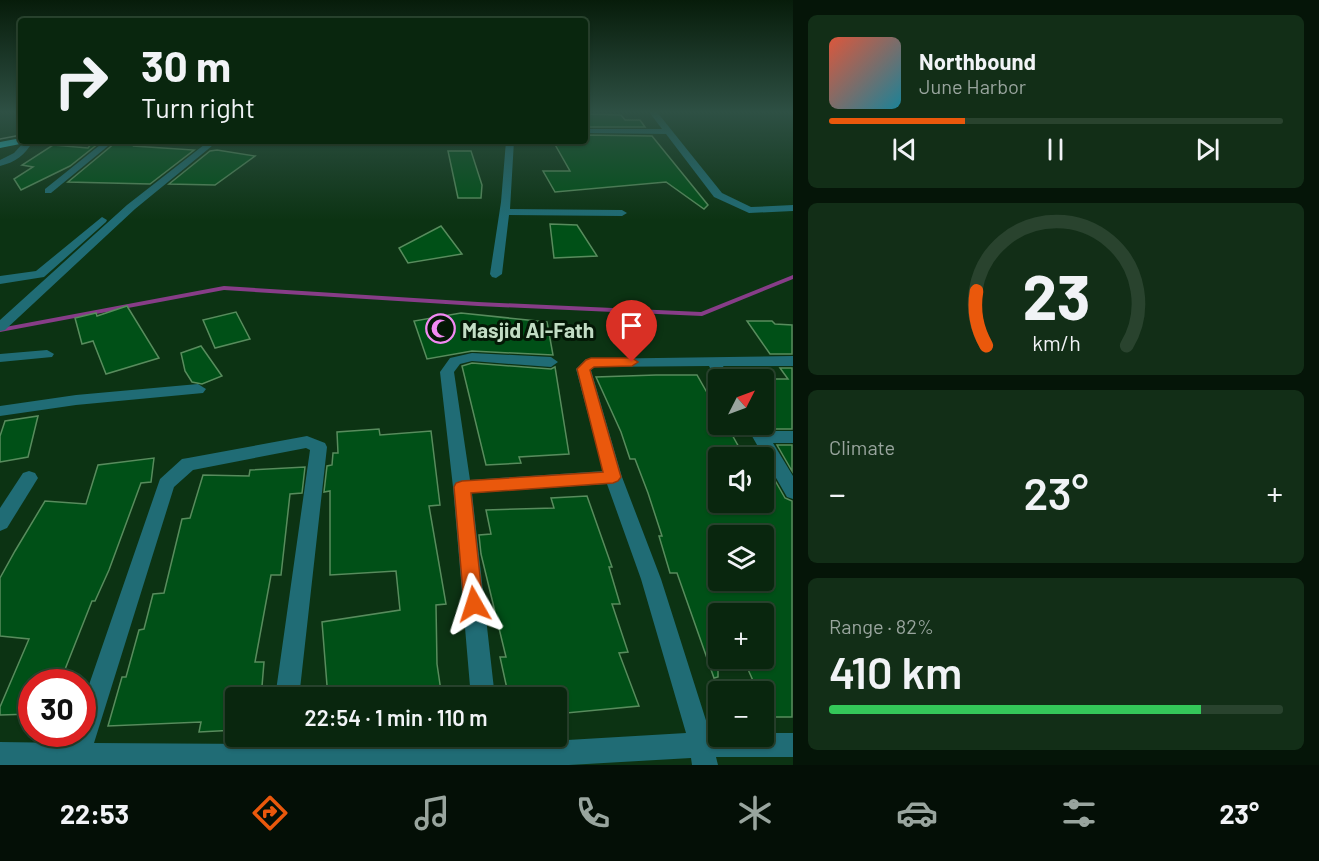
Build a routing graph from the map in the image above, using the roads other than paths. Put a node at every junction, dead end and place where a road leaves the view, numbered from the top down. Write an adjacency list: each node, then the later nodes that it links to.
1 (25, 148): 6 (street)
2 (102, 148): 7 (street)
3 (206, 148): 14 (street)
4 (510, 148): 9 (street)
5 (679, 148): 8 (street)
6 (0, 163)
7 (48, 191)
8 (792, 208)
9 (505, 212): 10 (street); 12 (street)
10 (622, 213)
11 (104, 218): 13 (street)
12 (496, 274)
13 (0, 280)
14 (2, 325)
15 (47, 354): 16 (street)
16 (0, 358)
17 (713, 361): 18 (street); 20 (street); 26 (street)
18 (792, 361)
19 (551, 362): 28 (street)
20 (718, 369)
21 (198, 389): 22 (street)
22 (0, 411)
23 (774, 434): 25 (street)
24 (759, 435): 29 (street)
25 (792, 437)
26 (613, 477): 28 (street); 39 (street)
27 (29, 478): 30 (street)
28 (462, 487): 32 (street)
29 (792, 492)
30 (0, 523)
31 (287, 687): 38 (street)
32 (482, 687)
33 (792, 745): 39 (street)
34 (258, 747): 38 (street)
35 (310, 747): 36 (street)
36 (488, 753): 39 (street)
37 (0, 755): 38 (street)
38 (78, 755)
39 (703, 755)

